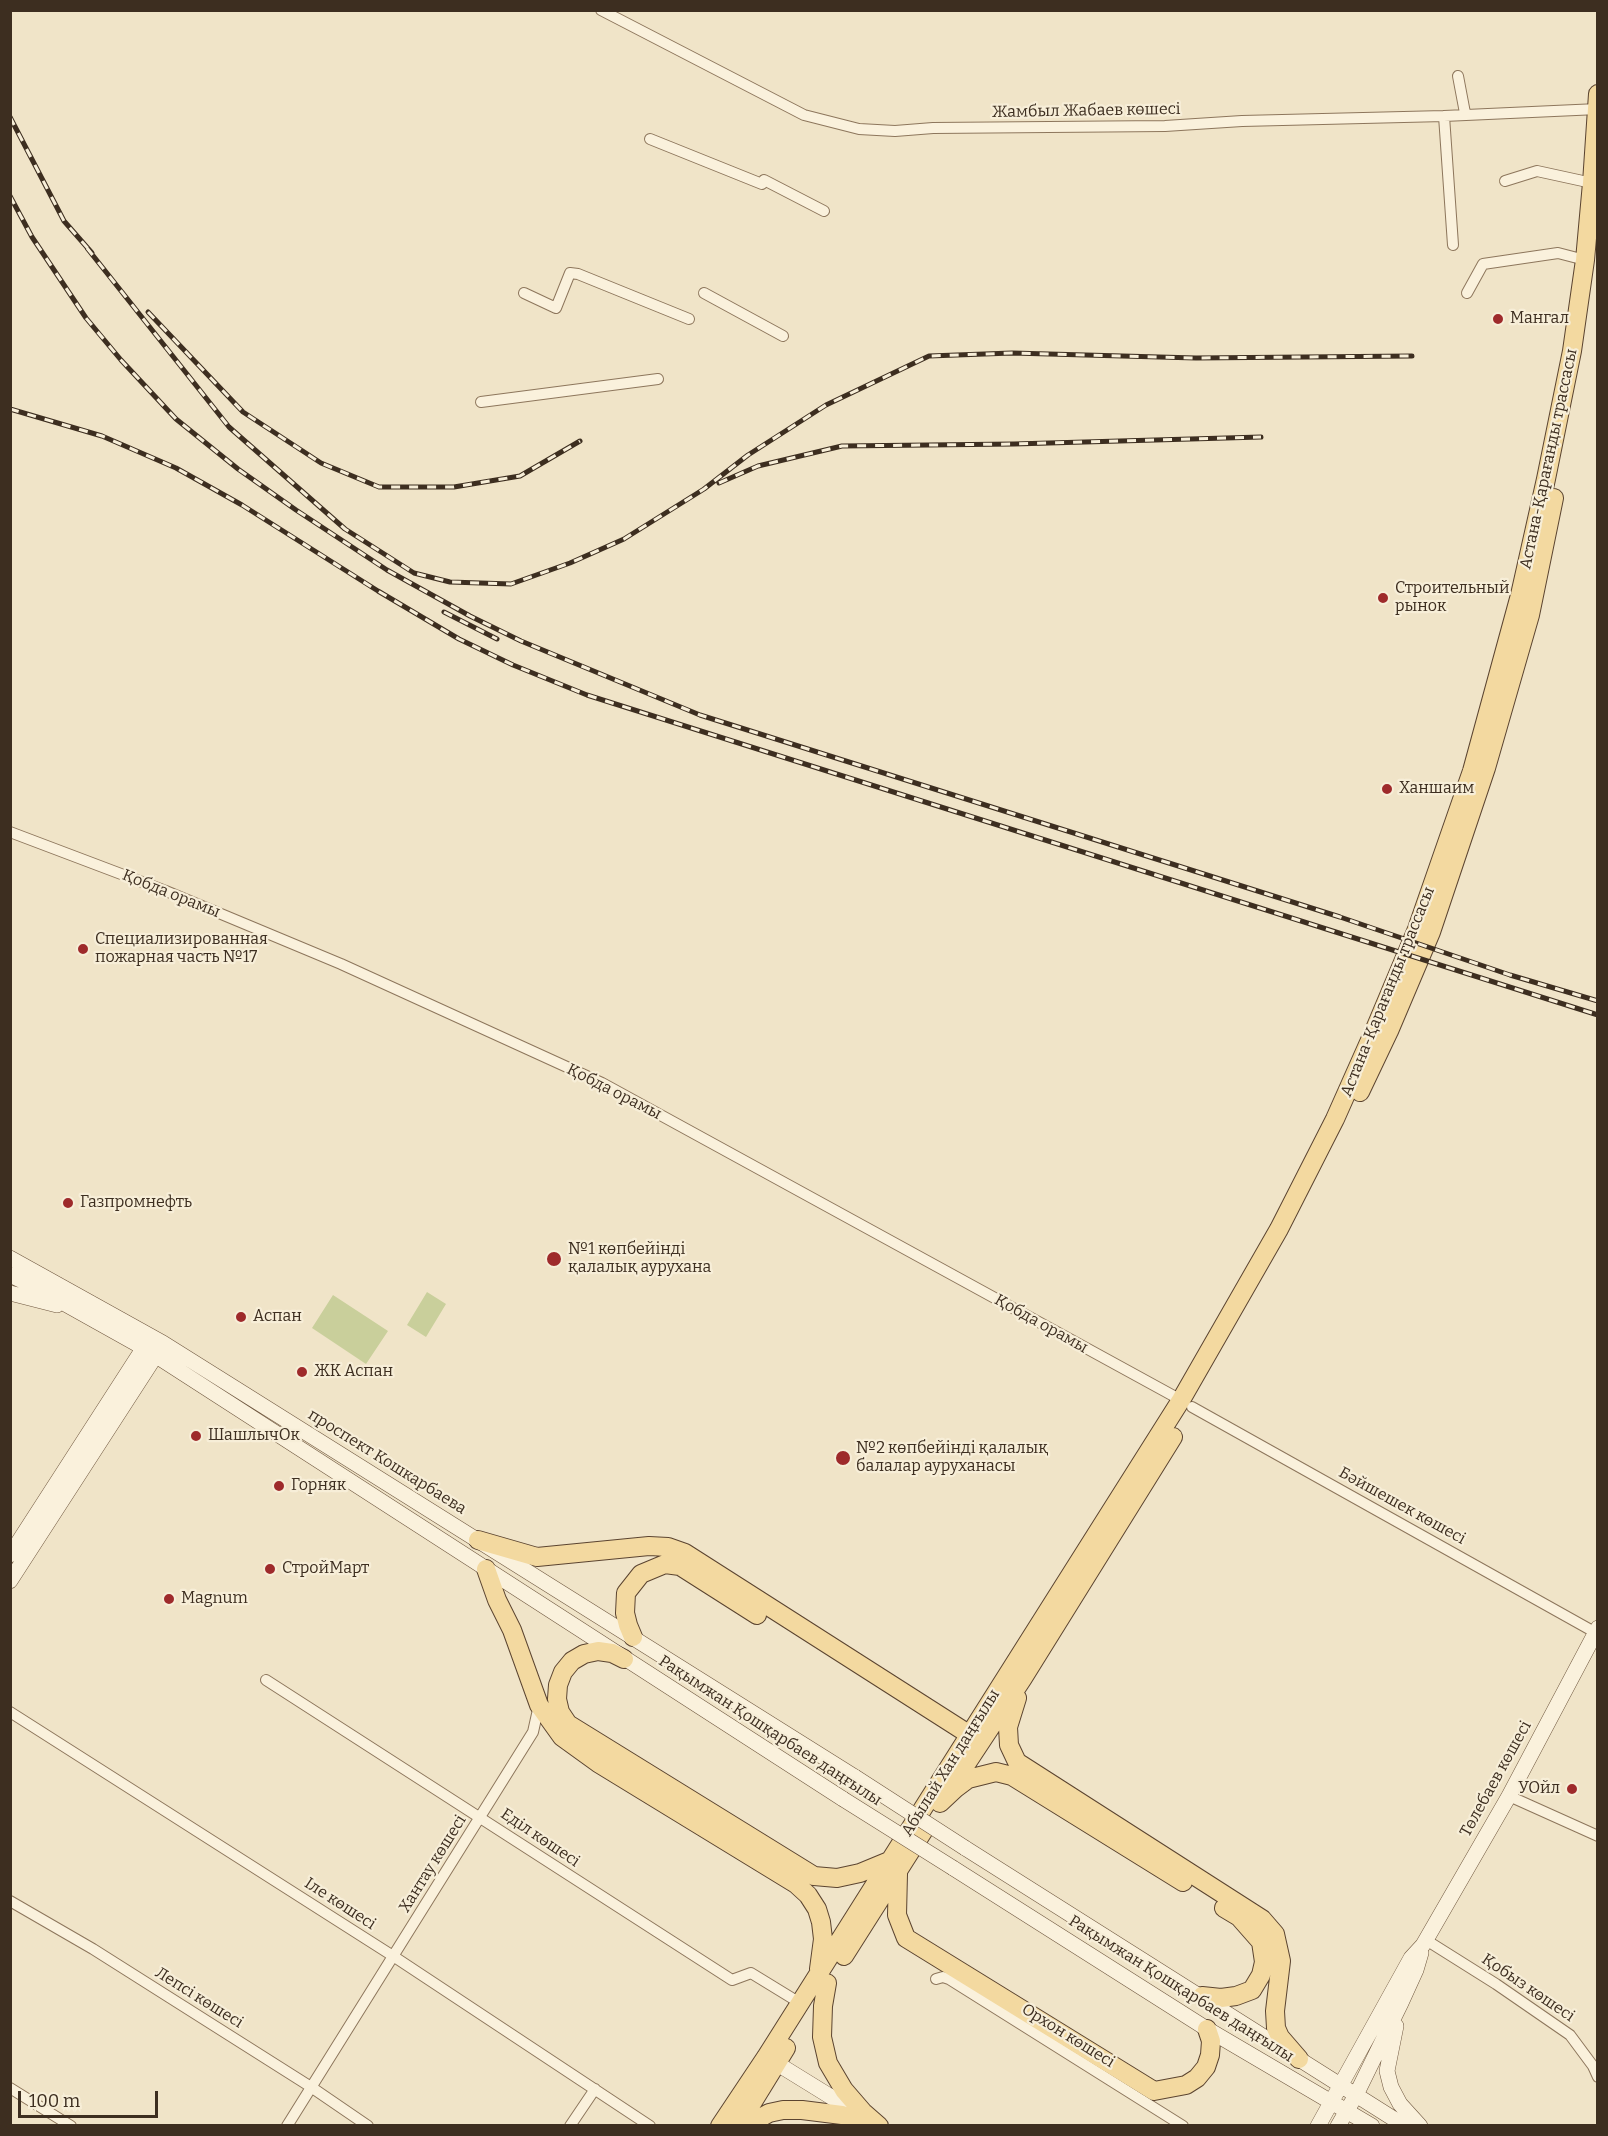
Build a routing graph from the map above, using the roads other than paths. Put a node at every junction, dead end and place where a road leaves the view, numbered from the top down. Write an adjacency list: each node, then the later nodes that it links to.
1 (601, 10): 6 (street, Жамбыл Жабаев көшесі)
2 (1458, 76): 5 (street)
3 (1598, 94): 4 (main road, Астана-Қарағанды трассасы)
4 (1597, 109): 5 (street, Жамбыл Жабаев көшесі); 9 (main road, Астана-Қарағанды трассасы)
5 (1465, 113): 6 (street, Жамбыл Жабаев көшесі)
6 (1444, 116): 12 (street)
7 (650, 139): 10 (street)
8 (1505, 181): 9 (street)
9 (1592, 183): 13 (main road, Астана-Қарағанды трассасы)
10 (824, 211)
11 (1598, 243): 27 (main road, Астана-Қарағанды трассасы)
12 (1453, 245)
13 (1585, 260): 16 (street); 27 (main road, Астана-Қарағанды трассасы)
14 (524, 293): 17 (street)
15 (704, 293): 18 (street)
16 (1467, 293)
17 (689, 319)
18 (783, 336)
19 (658, 379): 20 (street)
20 (481, 402)
21 (10, 832): 27 (street, Қобда орамы)
22 (10, 1258): 26 (main road, Рақымжан Қошқарбаев даңғылы)
23 (10, 1275): 25 (main road, Рақымжан Қошқарбаев даңғылы)
24 (10, 1293): 25 (main road)
25 (74, 1308): 26 (main road, Рақымжан Қошқарбаев даңғылы)
26 (154, 1346): 28 (main road, проспект Кошкарбаева); 29 (main road); 30 (main road, Рақымжан Қошқарбаев даңғылы); 31 (main road)
27 (1186, 1404): 33 (street, Бәйшешек көшесі); 36 (main road, Абылай Хан даңғылы); 40 (main road, Абылай Хан даңғылы)
28 (478, 1540): 32 (main road, проспект Кошкарбаева); 40 (main road)
29 (10, 1555)
30 (486, 1569): 35 (main road, Рақымжан Қошқарбаев даңғылы); 38 (main road)
31 (10, 1581)
32 (592, 1611): 34 (main road, Рақымжан Қошқарбаев даңғылы)
33 (1597, 1631): 41 (main road, Төлебаев көшесі)
34 (633, 1637): 40 (main road); 51 (main road, Рақымжан Қошқарбаев даңғылы, bridge)
35 (624, 1659): 45 (main road); 54 (main road, Рақымжан Қошқарбаев даңғылы, bridge)
36 (1023, 1678): 42 (main road, Абылай Хан даңғылы); 55 (main road)
37 (266, 1680): 43 (street, Еділ көшесі)
38 (539, 1705): 43 (street, Хантау көшесі); 49 (main road)
39 (10, 1712): 48 (street, Іле көшесі)
40 (966, 1740): 45 (main road, Абылай Хан даңғылы)
41 (1509, 1796): 44 (street); 47 (main road, Төлебаев көшесі)
42 (940, 1803): 45 (main road, Абылай Хан даңғылы); 51 (main road)
43 (480, 1817): 48 (street, Хантау көшесі); 52 (street, Еділ көшесі)
44 (1598, 1836)
45 (894, 1866): 49 (main road, Абылай Хан даңғылы); 54 (main road)
46 (10, 1901): 59 (street, Лепсі көшесі)
47 (1424, 1943): 53 (main road, Төлебаев көшесі); 57 (street, Қобыз көшесі); 58 (main road, Төлебаев көшесі)
48 (393, 1956): 59 (street, Хантау көшесі); 61 (street, Іле көшесі)
49 (823, 1979): 52 (main road, Абылай Хан даңғылы); 56 (main road, Абылай Хан даңғылы); 73 (main road)
50 (936, 1979): 74 (street, Орхон көшесі)
51 (1202, 1996): 55 (main road, Рақымжан Қошқарбаев даңғылы)
52 (800, 2003): 56 (main road, Абылай Хан даңғылы)
53 (1401, 2003): 62 (main road, Төлебаев көшесі); 79 (main road)
54 (1207, 2029): 63 (main road, Рақымжан Қошқарбаев даңғылы)
55 (1299, 2059): 58 (main road, Рақымжан Қошқарбаев даңғылы)
56 (772, 2060): 70 (main road, Абылай Хан даңғылы); 71 (main road, Абылай Хан даңғылы); 73 (main road)
57 (1598, 2077)
58 (1339, 2084): 62 (main road, Рақымжан Қошқарбаев даңғылы); 63 (main road, Төлебаев көшесі)
59 (311, 2087): 66 (street, Хантау көшесі); 67 (street, Лепсі көшесі)
60 (10, 2088): 65 (street)
61 (595, 2089): 68 (street); 69 (street, Іле көшесі)
62 (1356, 2095): 64 (main road, Төлебаев көшесі); 78 (main road)
63 (1330, 2101): 64 (main road, Рақымжан Қошқарбаев даңғылы); 75 (main road, Төлебаев көшесі)
64 (1348, 2111): 76 (main road, Төлебаев көшесі); 77 (main road, Рақымжан Қошқарбаев даңғылы)
65 (71, 2126)
66 (287, 2126)
67 (369, 2126)
68 (570, 2126)
69 (650, 2126)
70 (720, 2126)
71 (738, 2126)
72 (746, 2126): 73 (main road)
73 (877, 2126)
74 (1182, 2126)
75 (1318, 2126)
76 (1338, 2126)
77 (1372, 2126)
78 (1405, 2126)
79 (1420, 2126)

